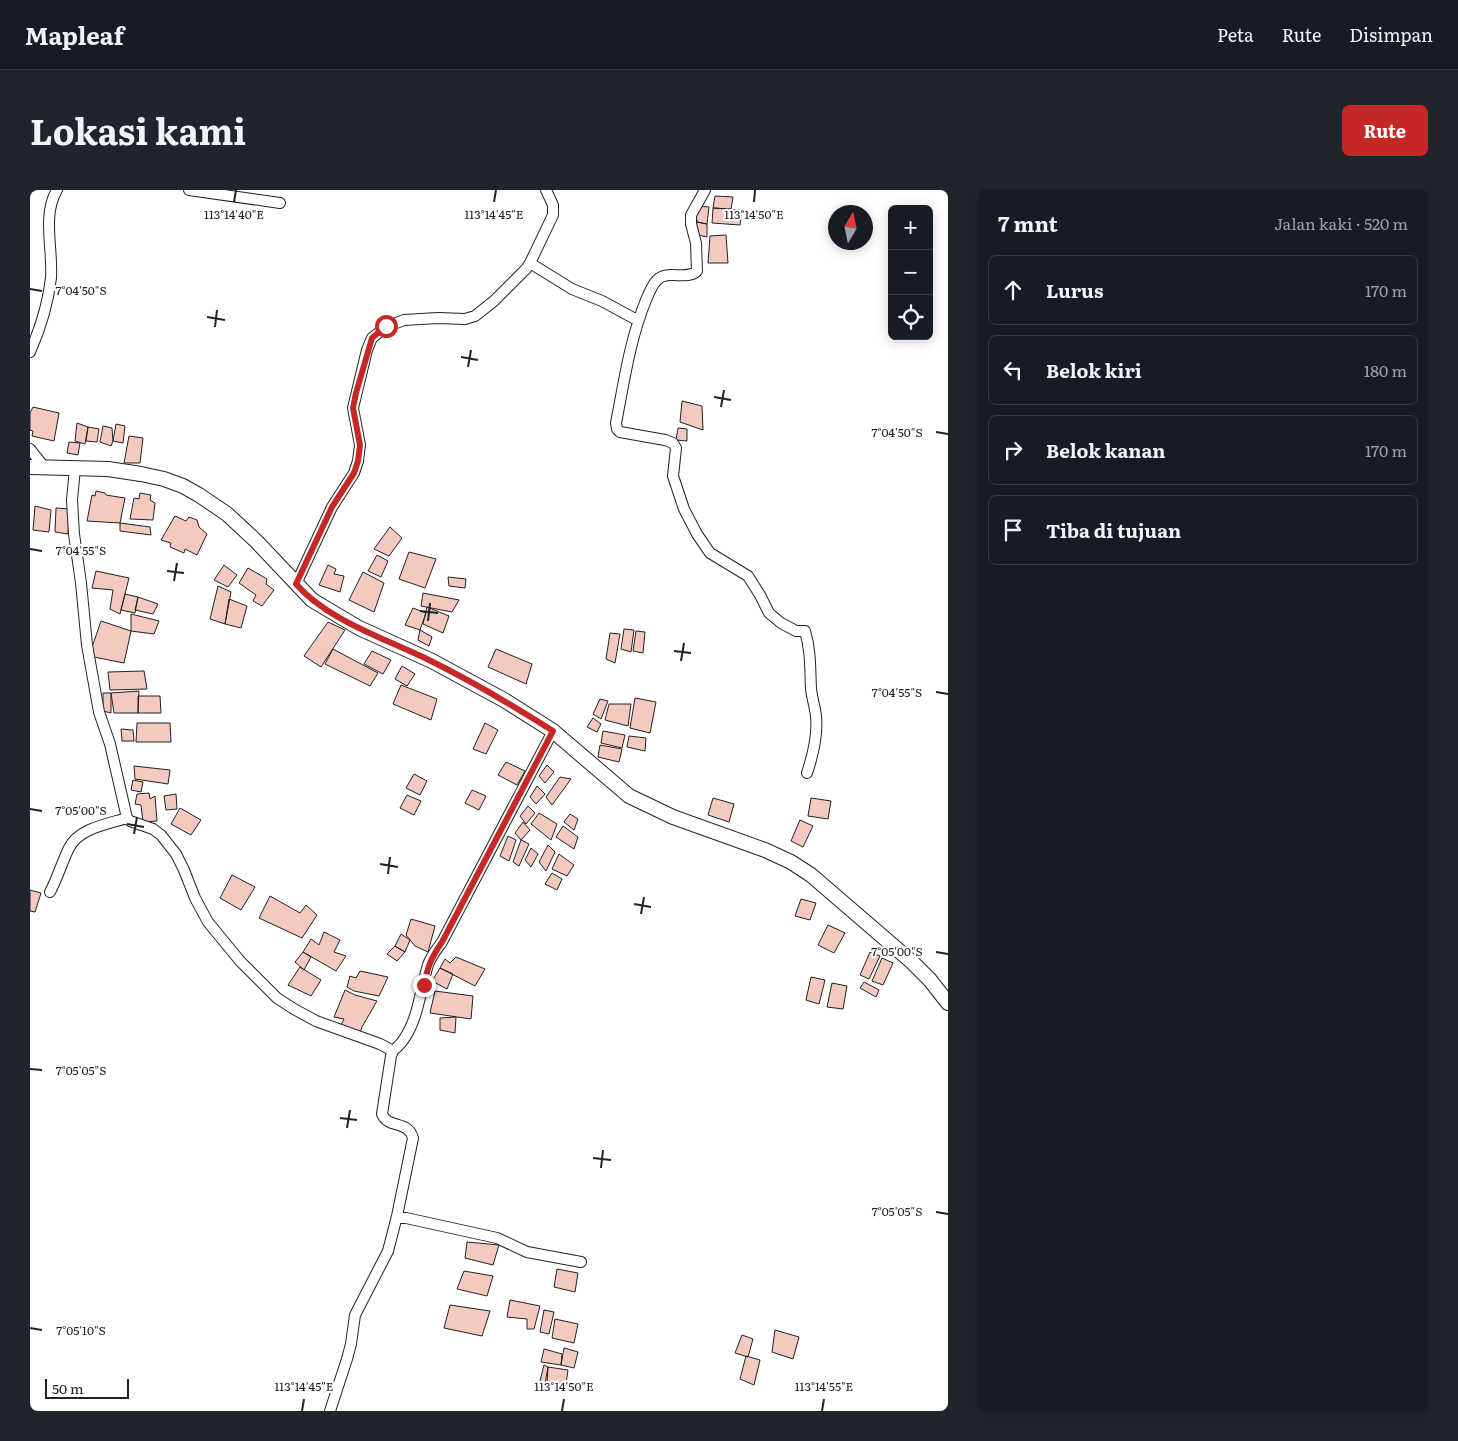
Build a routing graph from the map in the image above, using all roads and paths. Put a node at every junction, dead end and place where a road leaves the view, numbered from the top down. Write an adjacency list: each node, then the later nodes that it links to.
1 (57, 190): 8 (street)
2 (189, 190): 5 (street)
3 (546, 190): 6 (street)
4 (705, 190): 7 (street)
5 (280, 204)
6 (530, 263): 7 (street); 13 (street)
7 (637, 320): 15 (street)
8 (30, 352)
9 (30, 449): 11 (street)
10 (30, 467): 11 (main road)
11 (44, 468): 12 (main road)
12 (75, 468): 13 (main road); 16 (street)
13 (296, 584): 14 (main road)
14 (553, 731): 18 (main road); 19 (street)
15 (807, 773)
16 (127, 818): 17 (street); 19 (street)
17 (50, 892)
18 (948, 1003)
19 (393, 1051): 20 (street)
20 (398, 1216): 21 (street); 22 (street)
21 (581, 1262)
22 (330, 1411)

